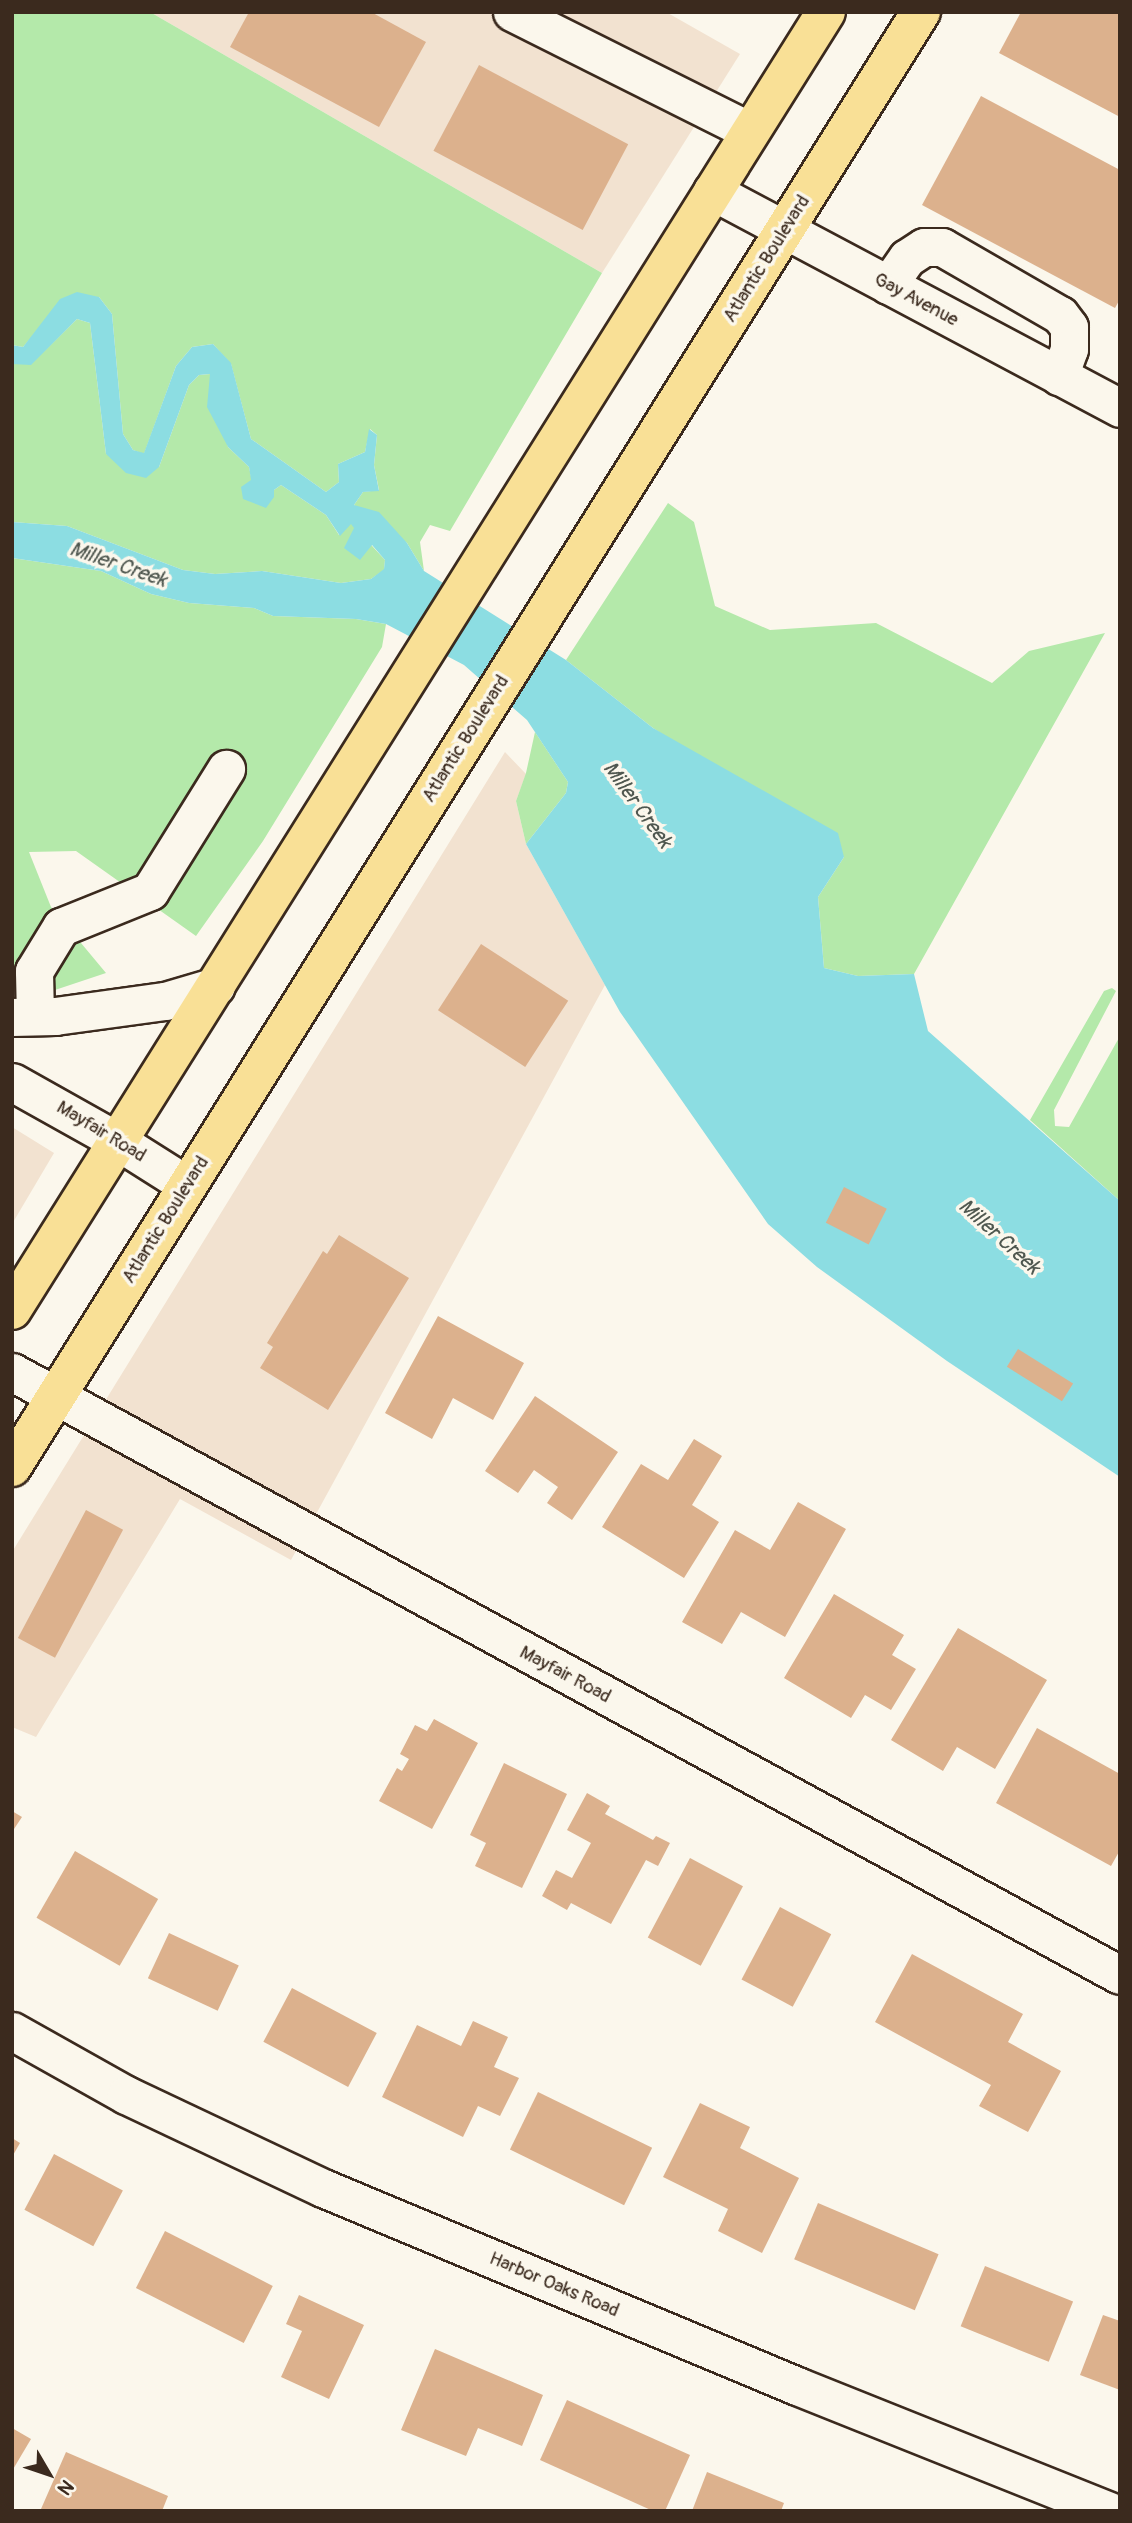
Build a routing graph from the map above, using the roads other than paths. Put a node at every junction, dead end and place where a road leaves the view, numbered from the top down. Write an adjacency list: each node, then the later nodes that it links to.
1 (512, 12): 4 (street)
2 (826, 12): 4 (main road)
3 (921, 12): 6 (main road, Atlantic Boulevard)
4 (750, 131): 5 (main road)
5 (712, 191): 6 (street, Gay Avenue); 11 (main road)
6 (784, 231): 7 (street, Gay Avenue); 15 (main road, Atlantic Boulevard)
7 (888, 285): 8 (street, Gay Avenue); 8 (street)
8 (1059, 376): 9 (street, Gay Avenue)
9 (1120, 408)
10 (226, 769): 12 (street)
11 (216, 986): 12 (street); 14 (main road)
12 (24, 1017)
13 (12, 1082): 14 (street, Mayfair Road)
14 (119, 1142): 15 (street, Mayfair Road); 16 (main road)
15 (187, 1185): 18 (main road, Atlantic Boulevard)
16 (12, 1310)
17 (12, 1372): 18 (street, Mayfair Road)
18 (57, 1396): 19 (main road, Atlantic Boulevard); 20 (street, Mayfair Road)
19 (12, 1467)
20 (1120, 1975)
21 (12, 2031): 22 (street, Harbor Oaks Road)
22 (1109, 2511)

